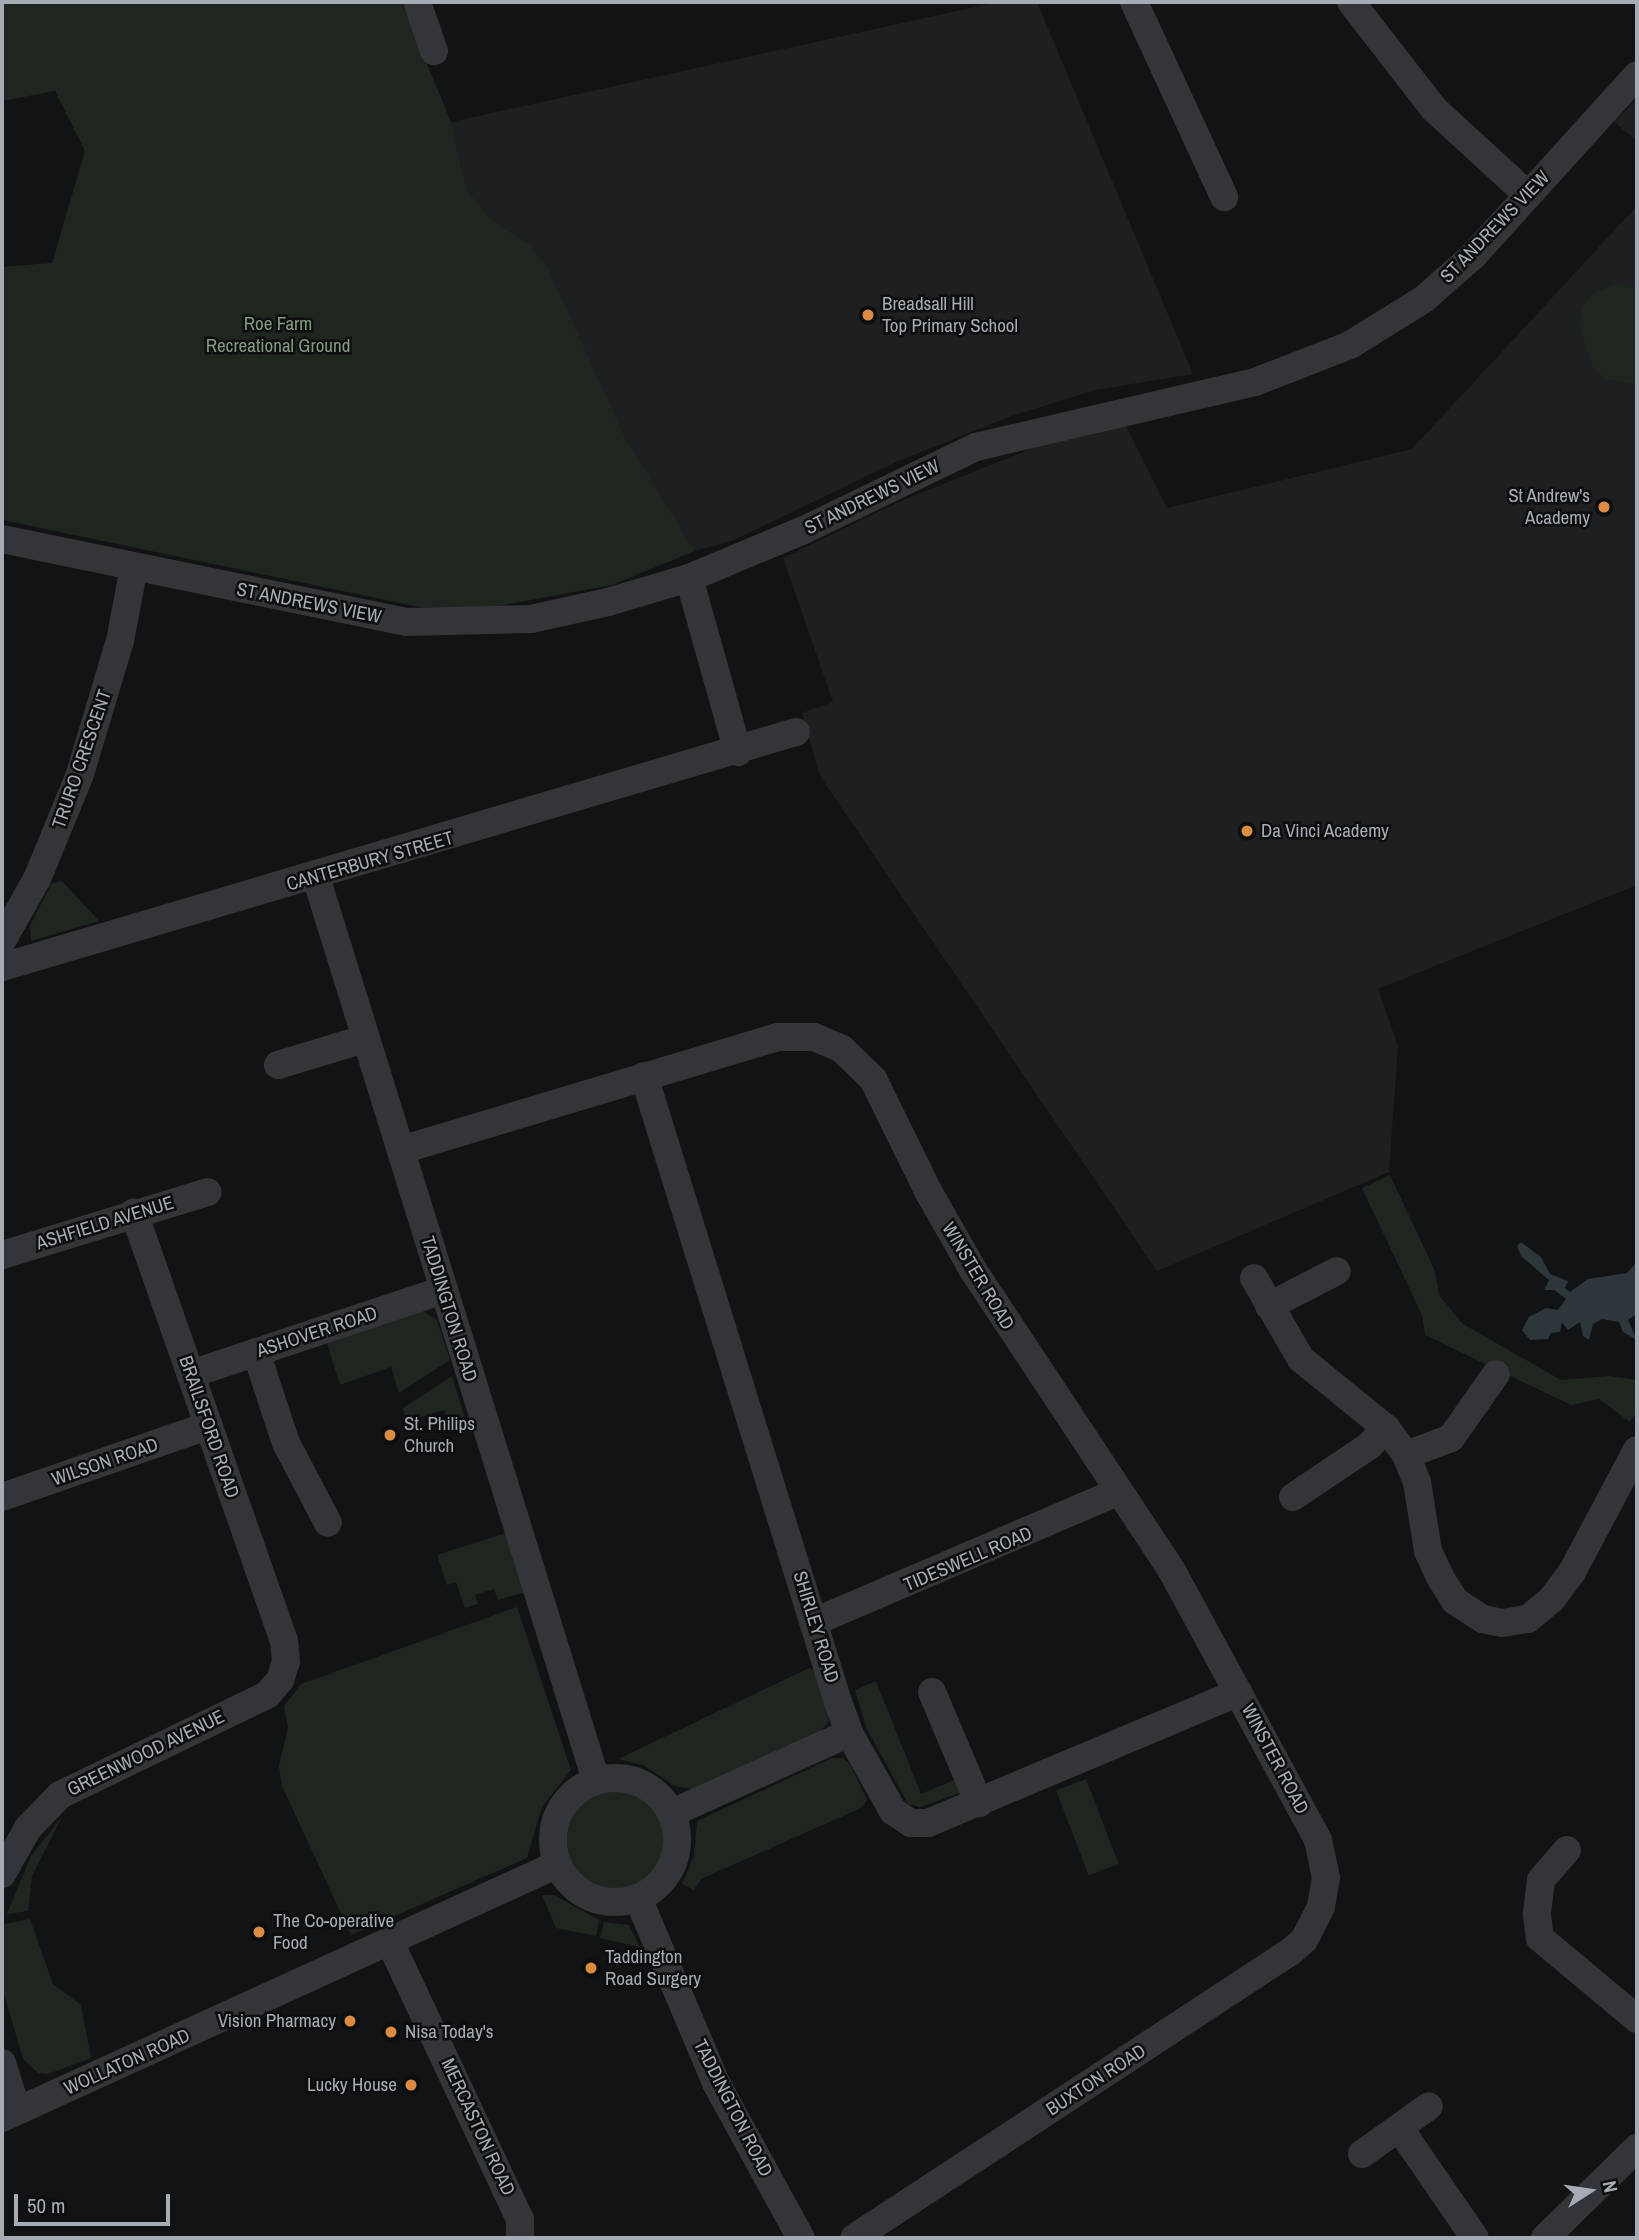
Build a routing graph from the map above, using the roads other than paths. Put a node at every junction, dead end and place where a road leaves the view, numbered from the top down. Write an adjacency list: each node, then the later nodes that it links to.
1 (1134, 2): 7 (street)
2 (1351, 2): 6 (street)
3 (427, 13): 4 (street)
4 (434, 51)
5 (1637, 75): 6 (street, ST ANDREWS VIEW)
6 (1528, 195): 10 (street, ST ANDREWS VIEW)
7 (1224, 197)
8 (2, 539): 9 (street, ST ANDREWS VIEW)
9 (134, 566): 10 (street, ST ANDREWS VIEW); 14 (street, TRURO CRESCENT)
10 (689, 578): 12 (street)
11 (796, 732): 12 (street, CANTERBURY STREET)
12 (738, 752): 13 (street, CANTERBURY STREET)
13 (316, 877): 15 (street, CANTERBURY STREET); 16 (street, TADDINGTON ROAD)
14 (2, 941)
15 (2, 967)
16 (364, 1039): 17 (street); 19 (street, TADDINGTON ROAD)
17 (278, 1065)
18 (644, 1076): 19 (street, WINSTER ROAD); 34 (street, WINSTER ROAD); 38 (street, SHIRLEY ROAD)
19 (401, 1150): 25 (street, TADDINGTON ROAD)
20 (208, 1192): 21 (street, ASHFIELD AVENUE)
21 (134, 1213): 22 (street, ASHFIELD AVENUE); 28 (street, BRAILSFORD ROAD)
22 (2, 1255)
23 (1337, 1271): 26 (street)
24 (1254, 1278): 26 (street)
25 (443, 1290): 27 (street, ASHOVER ROAD); 43 (street, TADDINGTON ROAD)
26 (1269, 1306): 31 (street)
27 (256, 1352): 28 (street, ASHOVER ROAD); 37 (street)
28 (191, 1374): 30 (street, BRAILSFORD ROAD)
29 (1496, 1374): 33 (street)
30 (208, 1426): 35 (street, WILSON ROAD); 39 (street, BRAILSFORD ROAD)
31 (1386, 1428): 33 (street); 36 (street)
32 (1637, 1450): 33 (street)
33 (1406, 1455)
34 (1119, 1491): 38 (street, TIDESWELL ROAD); 41 (street, WINSTER ROAD)
35 (2, 1497)
36 (1293, 1497)
37 (328, 1523)
38 (814, 1622): 42 (street, SHIRLEY ROAD)
39 (284, 1641): 48 (street, GREENWOOD AVENUE)
40 (932, 1692): 44 (street)
41 (1239, 1692): 44 (street, SHIRLEY ROAD); 50 (street, WINSTER ROAD)
42 (849, 1733): 44 (street, SHIRLEY ROAD); 45 (street)
43 (596, 1780): 45 (street); 47 (street)
44 (979, 1803)
45 (672, 1813): 49 (street)
46 (1567, 1850): 52 (street)
47 (558, 1864): 49 (street); 51 (street, WOLLATON ROAD)
48 (2, 1874)
49 (638, 1898): 60 (street, TADDINGTON ROAD)
50 (1321, 1907): 61 (street, BUXTON ROAD)
51 (390, 1942): 55 (street, WOLLATON ROAD); 59 (street, MERCASTON ROAD)
52 (1637, 2020)
53 (2, 2063): 55 (street)
54 (1429, 2106): 56 (street)
55 (9, 2115)
56 (1400, 2129): 58 (street); 62 (street)
57 (1637, 2148): 63 (street)
58 (1362, 2154)
59 (520, 2238)
60 (801, 2238)
61 (854, 2238)
62 (1475, 2238)
63 (1545, 2238)

